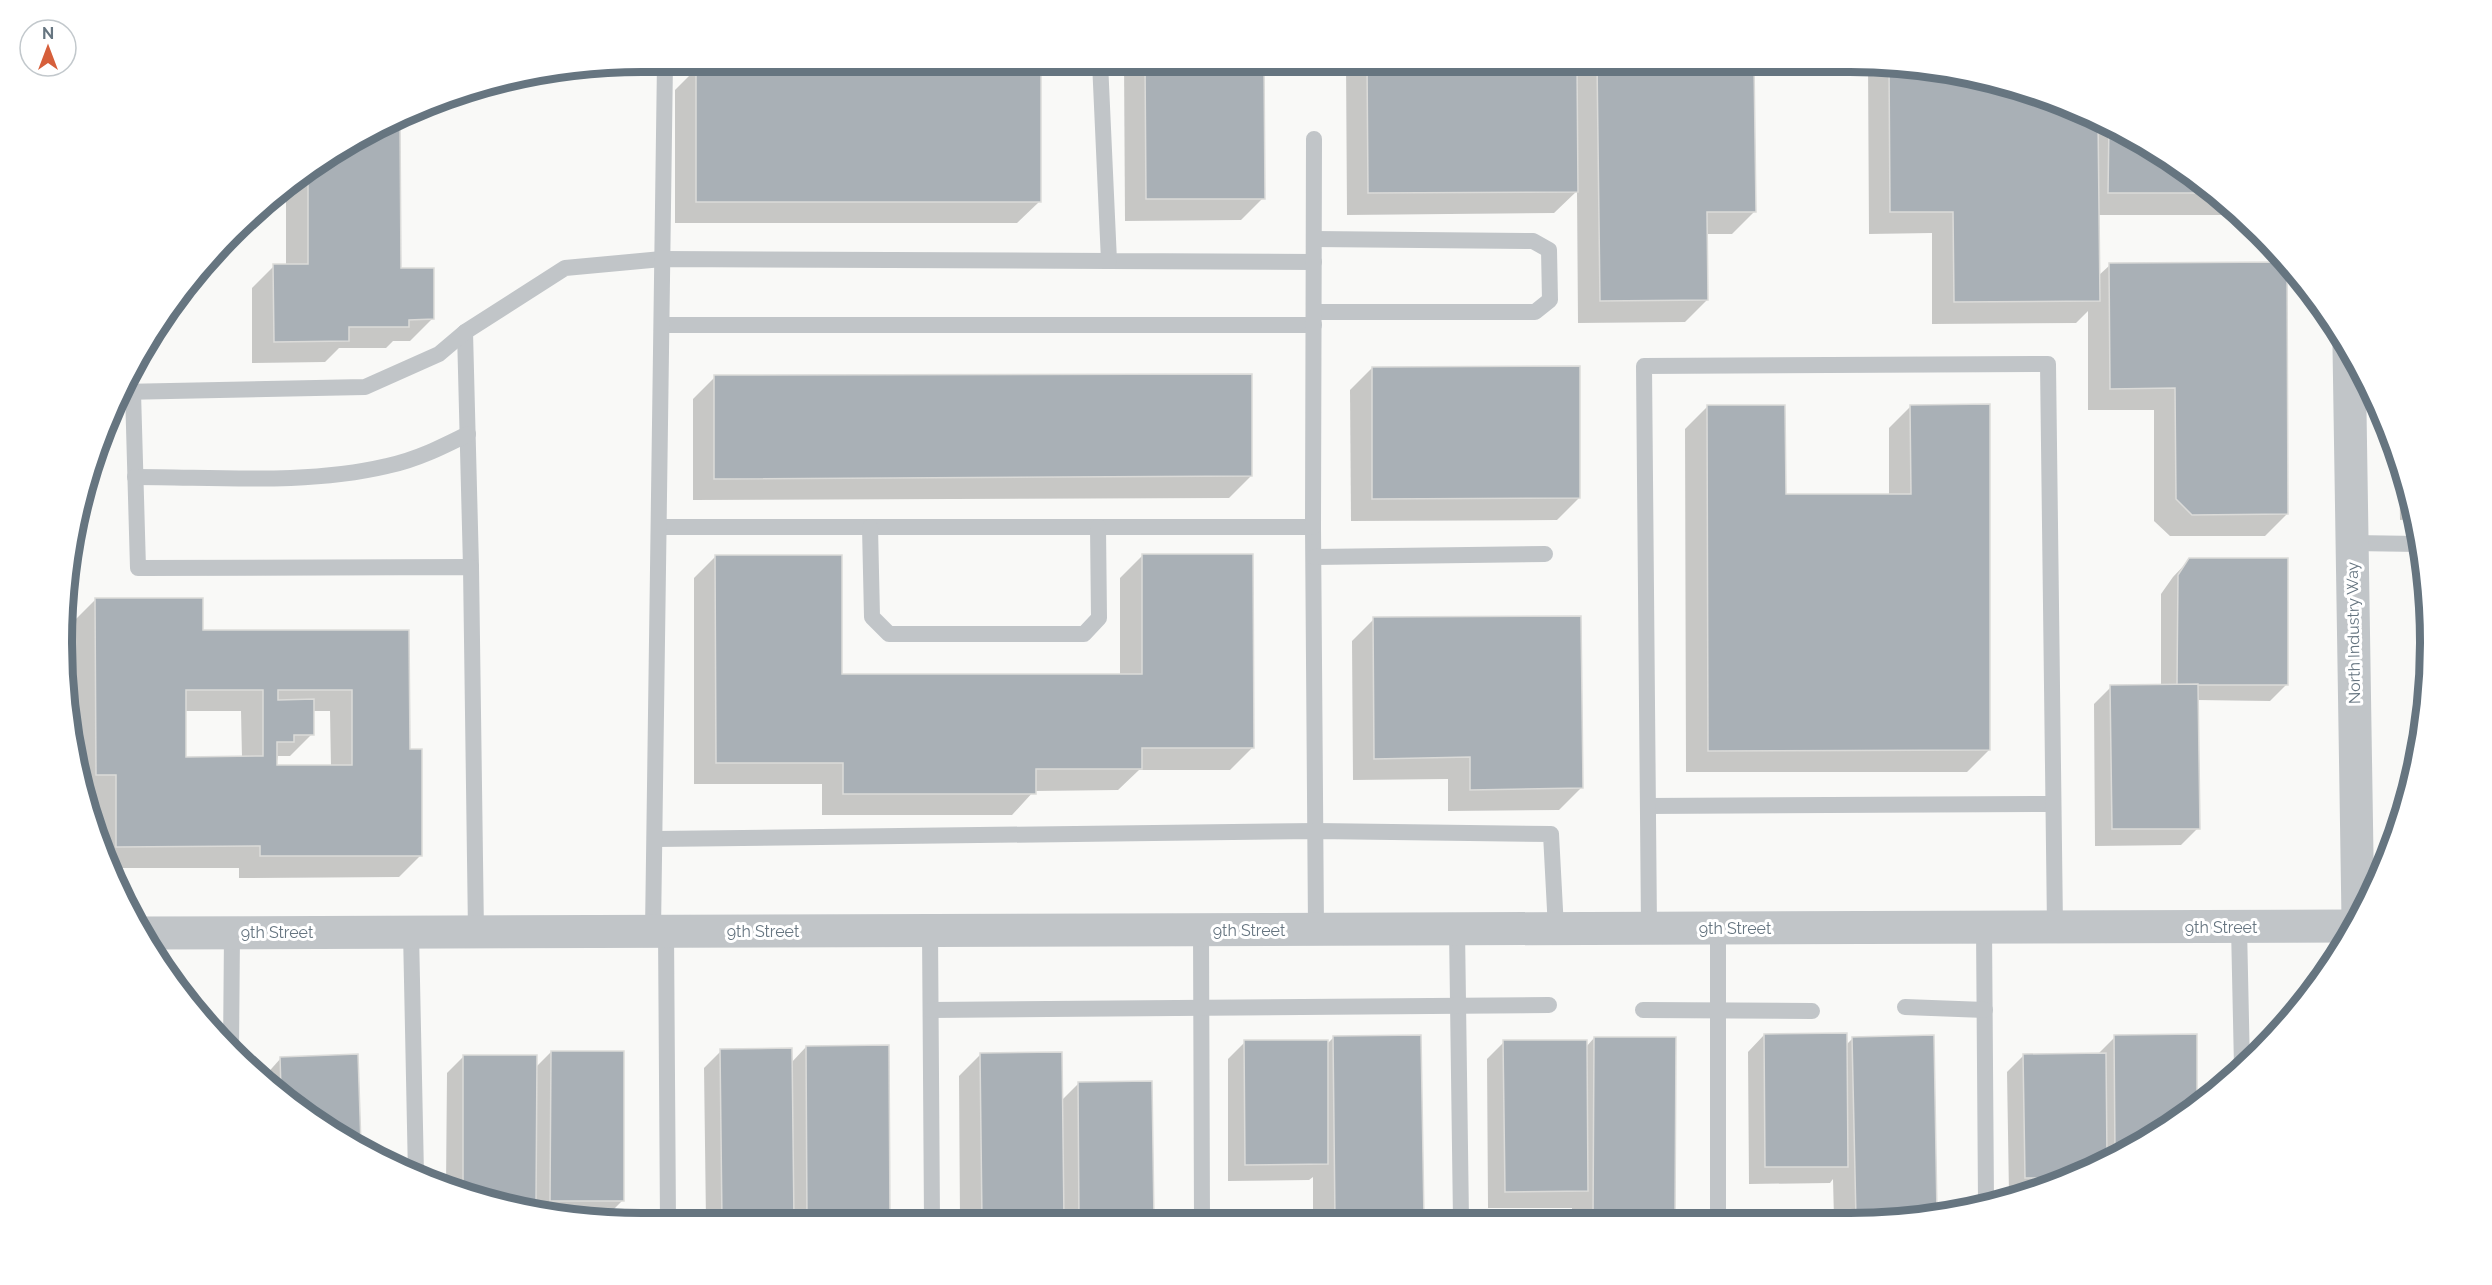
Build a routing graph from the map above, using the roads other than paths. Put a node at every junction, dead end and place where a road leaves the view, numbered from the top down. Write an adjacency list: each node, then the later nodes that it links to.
1 (665, 72): 5 (lane)
2 (1100, 72): 6 (lane)
3 (1314, 139): 4 (lane)
4 (1314, 239): 7 (lane); 8 (lane)
5 (662, 260): 6 (lane); 9 (lane); 10 (lane)
6 (1109, 261): 7 (lane)
7 (1314, 262): 8 (lane)
8 (1314, 318): 9 (lane); 19 (lane)
9 (662, 325): 16 (lane)
10 (465, 332): 12 (lane); 14 (lane)
11 (2349, 367): 20 (street, North Industry Way)
12 (130, 392)
13 (128, 397): 15 (lane)
14 (468, 434): 15 (lane); 24 (lane)
15 (135, 477): 24 (lane)
16 (660, 527): 17 (lane); 28 (lane)
17 (870, 527): 18 (lane); 18 (lane)
18 (1098, 527): 19 (lane)
19 (1313, 527): 23 (lane)
20 (2352, 543): 21 (lane); 29 (street, North Industry Way)
21 (2411, 544)
22 (1545, 554): 23 (lane)
23 (1314, 557): 27 (lane)
24 (471, 567): 42 (lane)
25 (2053, 804): 26 (lane); 26 (lane); 32 (lane)
26 (1648, 806): 34 (lane)
27 (1316, 831): 28 (lane); 36 (lane); 38 (lane)
28 (656, 838): 43 (lane)
29 (2358, 901)
30 (2345, 926): 33 (street, 9th Street)
31 (1984, 927): 32 (street, 9th Street); 35 (street, 9th Street); 53 (lane)
32 (2055, 927): 33 (street, 9th Street)
33 (2239, 927): 56 (lane)
34 (1649, 928): 35 (street, 9th Street); 38 (street, 9th Street)
35 (1718, 928): 50 (lane)
36 (1316, 929): 37 (street, 9th Street); 40 (street, 9th Street)
37 (1457, 929): 38 (street, 9th Street); 47 (lane)
38 (1556, 929)
39 (930, 930): 40 (street, 9th Street); 43 (street, 9th Street); 51 (lane)
40 (1201, 930): 49 (lane)
41 (411, 932): 42 (street, 9th Street); 45 (street, 9th Street); 57 (lane)
42 (476, 932): 43 (street, 9th Street)
43 (660, 932): 59 (lane)
44 (151, 933): 45 (street, 9th Street)
45 (232, 933): 55 (lane)
46 (1549, 1005): 47 (lane)
47 (1458, 1006): 49 (lane); 62 (lane)
48 (1905, 1007): 53 (lane)
49 (1201, 1008): 51 (lane); 61 (lane)
50 (1718, 1009): 52 (lane); 54 (lane); 63 (lane)
51 (931, 1010): 60 (lane)
52 (1643, 1010)
53 (1985, 1010): 58 (lane)
54 (1812, 1011)
55 (231, 1037)
56 (2242, 1056)
57 (417, 1167)
58 (1986, 1196)
59 (668, 1213)
60 (932, 1213)
61 (1202, 1213)
62 (1461, 1213)
63 (1718, 1213)

